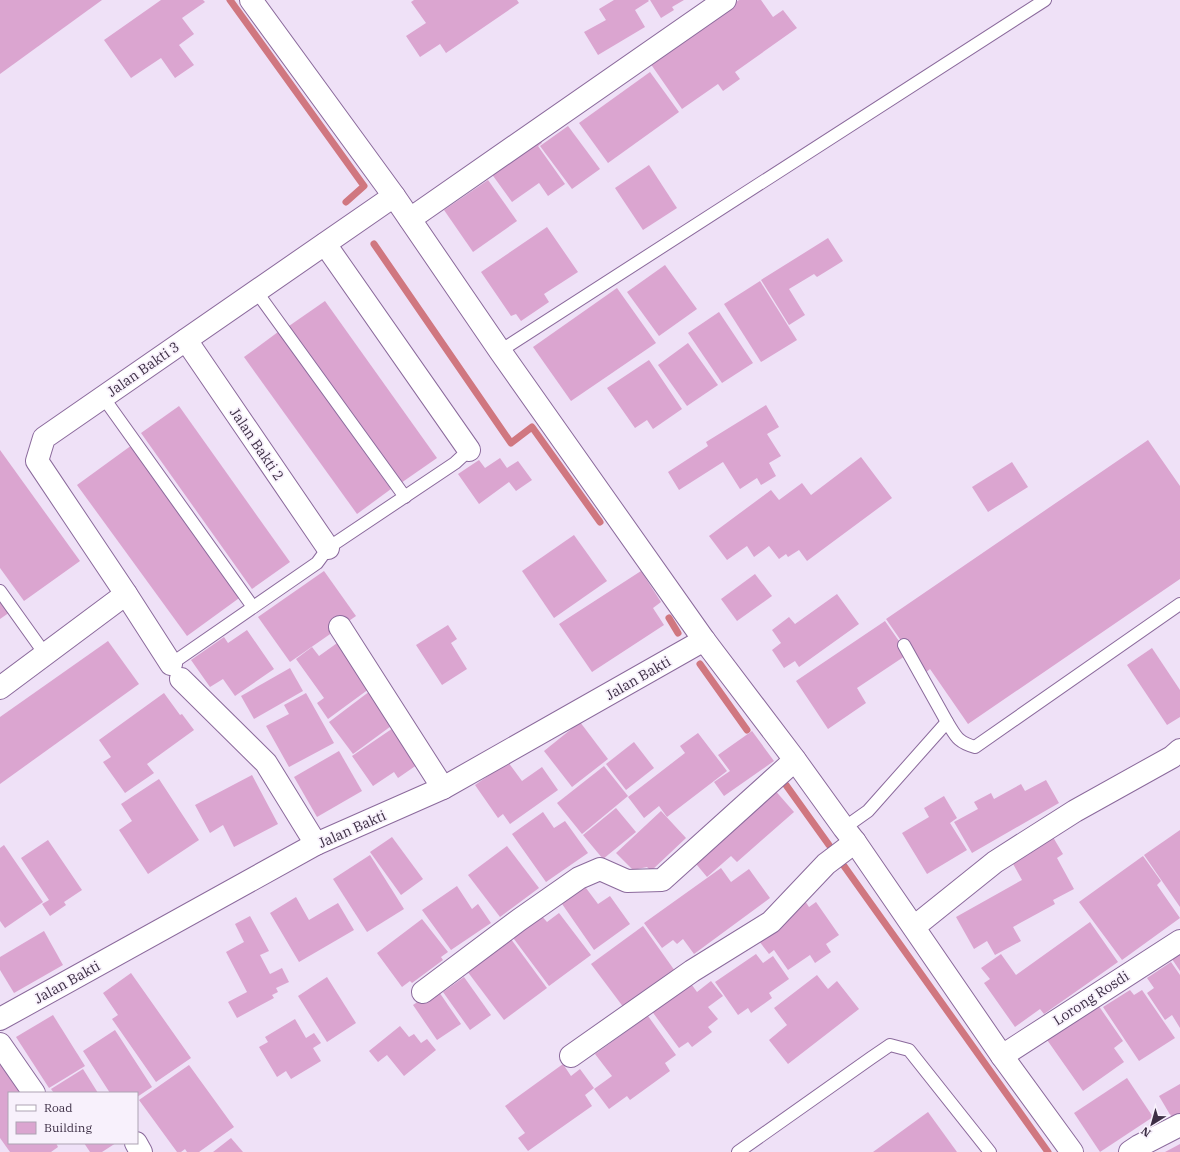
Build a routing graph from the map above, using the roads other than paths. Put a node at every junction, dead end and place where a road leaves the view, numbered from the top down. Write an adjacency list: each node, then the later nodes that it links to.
1 (251, 0): 4 (street)
2 (725, 0): 5 (street)
3 (1045, 0): 9 (lane)
4 (394, 196): 5 (street); 6 (street, Jalan Bakti 3)
5 (410, 219): 9 (street)
6 (325, 244): 7 (street, Jalan Bakti 3); 11 (street)
7 (256, 292): 8 (street, Jalan Bakti 3); 12 (lane)
8 (186, 340): 10 (street, Jalan Bakti 3); 13 (street, Jalan Bakti 2)
9 (500, 351): 19 (street)
10 (103, 397): 15 (street, Jalan Bakti 3); 17 (lane)
11 (469, 450): 12 (lane)
12 (405, 497): 13 (lane)
13 (328, 548): 17 (lane)
14 (0, 591): 21 (lane)
15 (126, 594): 21 (street); 22 (street)
16 (1180, 604): 24 (lane)
17 (253, 607): 22 (lane)
18 (340, 627): 27 (street)
19 (704, 640): 26 (street); 27 (street, Jalan Bakti)
20 (904, 645): 24 (lane)
21 (45, 654): 23 (street)
22 (176, 672): 29 (street)
23 (0, 688)
24 (947, 722): 28 (lane)
25 (1180, 750): 30 (street)
26 (795, 760): 28 (street); 32 (street)
27 (443, 788): 29 (street, Jalan Bakti)
28 (849, 835): 30 (street); 35 (street)
29 (316, 844): 33 (street, Jalan Bakti)
30 (914, 927): 36 (street)
31 (1180, 941): 36 (street, Lorong Rosdi)
32 (423, 992)
33 (1, 1018)
34 (0, 1044): 37 (street)
35 (571, 1056)
36 (1002, 1056): 41 (street)
37 (33, 1092)
38 (1180, 1125): 42 (street)
39 (738, 1152): 40 (lane)
40 (990, 1152)
41 (1072, 1152)
42 (1130, 1152)

